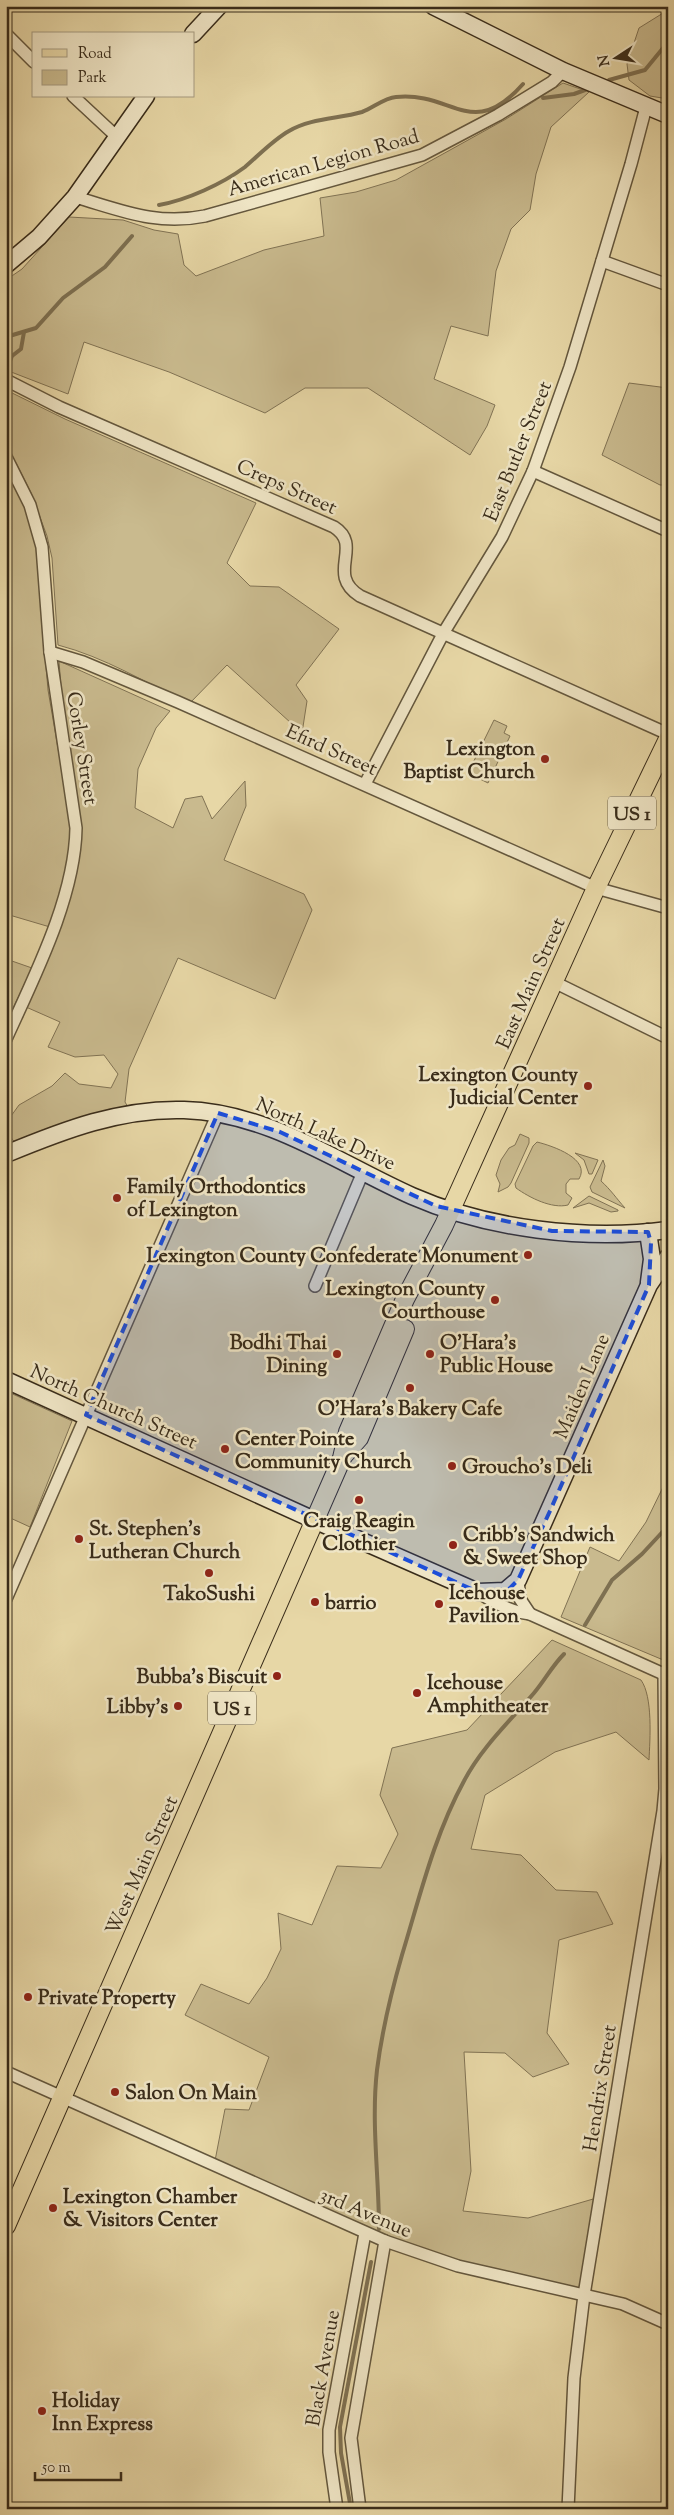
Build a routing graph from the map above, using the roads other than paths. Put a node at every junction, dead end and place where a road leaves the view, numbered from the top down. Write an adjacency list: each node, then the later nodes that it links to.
1 (219, 6): 3 (main road)
2 (433, 6): 6 (main road)
3 (195, 32)
4 (6, 34): 5 (street)
5 (32, 60)
6 (564, 71): 9 (main road); 12 (street, American Legion Road)
7 (75, 98): 11 (street)
8 (145, 98): 11 (main road)
9 (646, 107): 10 (main road); 13 (street, East Butler Street)
10 (668, 115)
11 (116, 137): 12 (main road)
12 (75, 197): 14 (main road)
13 (602, 261): 15 (street); 18 (street, East Butler Street)
14 (6, 265)
15 (668, 285)
16 (6, 380): 20 (street, Creps Street)
17 (6, 457): 21 (street, Corley Street)
18 (534, 471): 19 (street); 20 (street, East Butler Street)
19 (668, 531)
20 (444, 632): 22 (street, Creps Street); 24 (street, East Butler Street)
21 (50, 652): 24 (street, Efird Street); 29 (street, Corley Street)
22 (668, 734)
23 (668, 739): 25 (main road, East Main Street / US 1)
24 (365, 784): 25 (street, Efird Street)
25 (596, 888): 26 (street, Efird Street); 27 (main road, East Main Street / US 1)
26 (668, 908)
27 (554, 982): 28 (street); 33 (main road, East Main Street / US 1)
28 (668, 1038)
29 (6, 1039)
30 (218, 1113): 31 (main road, North Lake Drive); 32 (main road, North Lake Drive); 40 (street)
31 (6, 1154)
32 (363, 1172): 33 (main road, North Lake Drive); 38 (street)
33 (451, 1211): 35 (main road, North Lake Drive); 41 (main road, East Main Street / US 1)
34 (668, 1230): 35 (main road, North Lake Drive)
35 (648, 1232): 37 (main road, Maiden Lane)
36 (668, 1257): 37 (main road, Maiden Lane)
37 (649, 1285): 42 (main road, Maiden Lane)
38 (315, 1286)
39 (6, 1380): 40 (main road, North Church Street)
40 (86, 1415): 41 (main road, North Church Street); 44 (street)
41 (314, 1520): 43 (main road, North Church Street); 48 (main road, West Main Street / US 1)
42 (518, 1580): 43 (main road); 45 (street)
43 (478, 1592): 45 (street)
44 (6, 1599)
45 (530, 1614): 46 (street)
46 (666, 1675): 52 (street, Hendrix Street)
47 (6, 2072): 48 (street, 3rd Avenue)
48 (62, 2098): 49 (main road, West Main Street / US 1); 50 (street, 3rd Avenue)
49 (6, 2226)
50 (365, 2233): 51 (street, 3rd Avenue); 54 (street, Black Avenue)
51 (385, 2241): 52 (street, 3rd Avenue); 55 (street, Black Avenue)
52 (584, 2295): 53 (street, 3rd Avenue); 56 (street, Hendrix Street)
53 (668, 2324)
54 (337, 2509)
55 (360, 2509)
56 (568, 2509)

